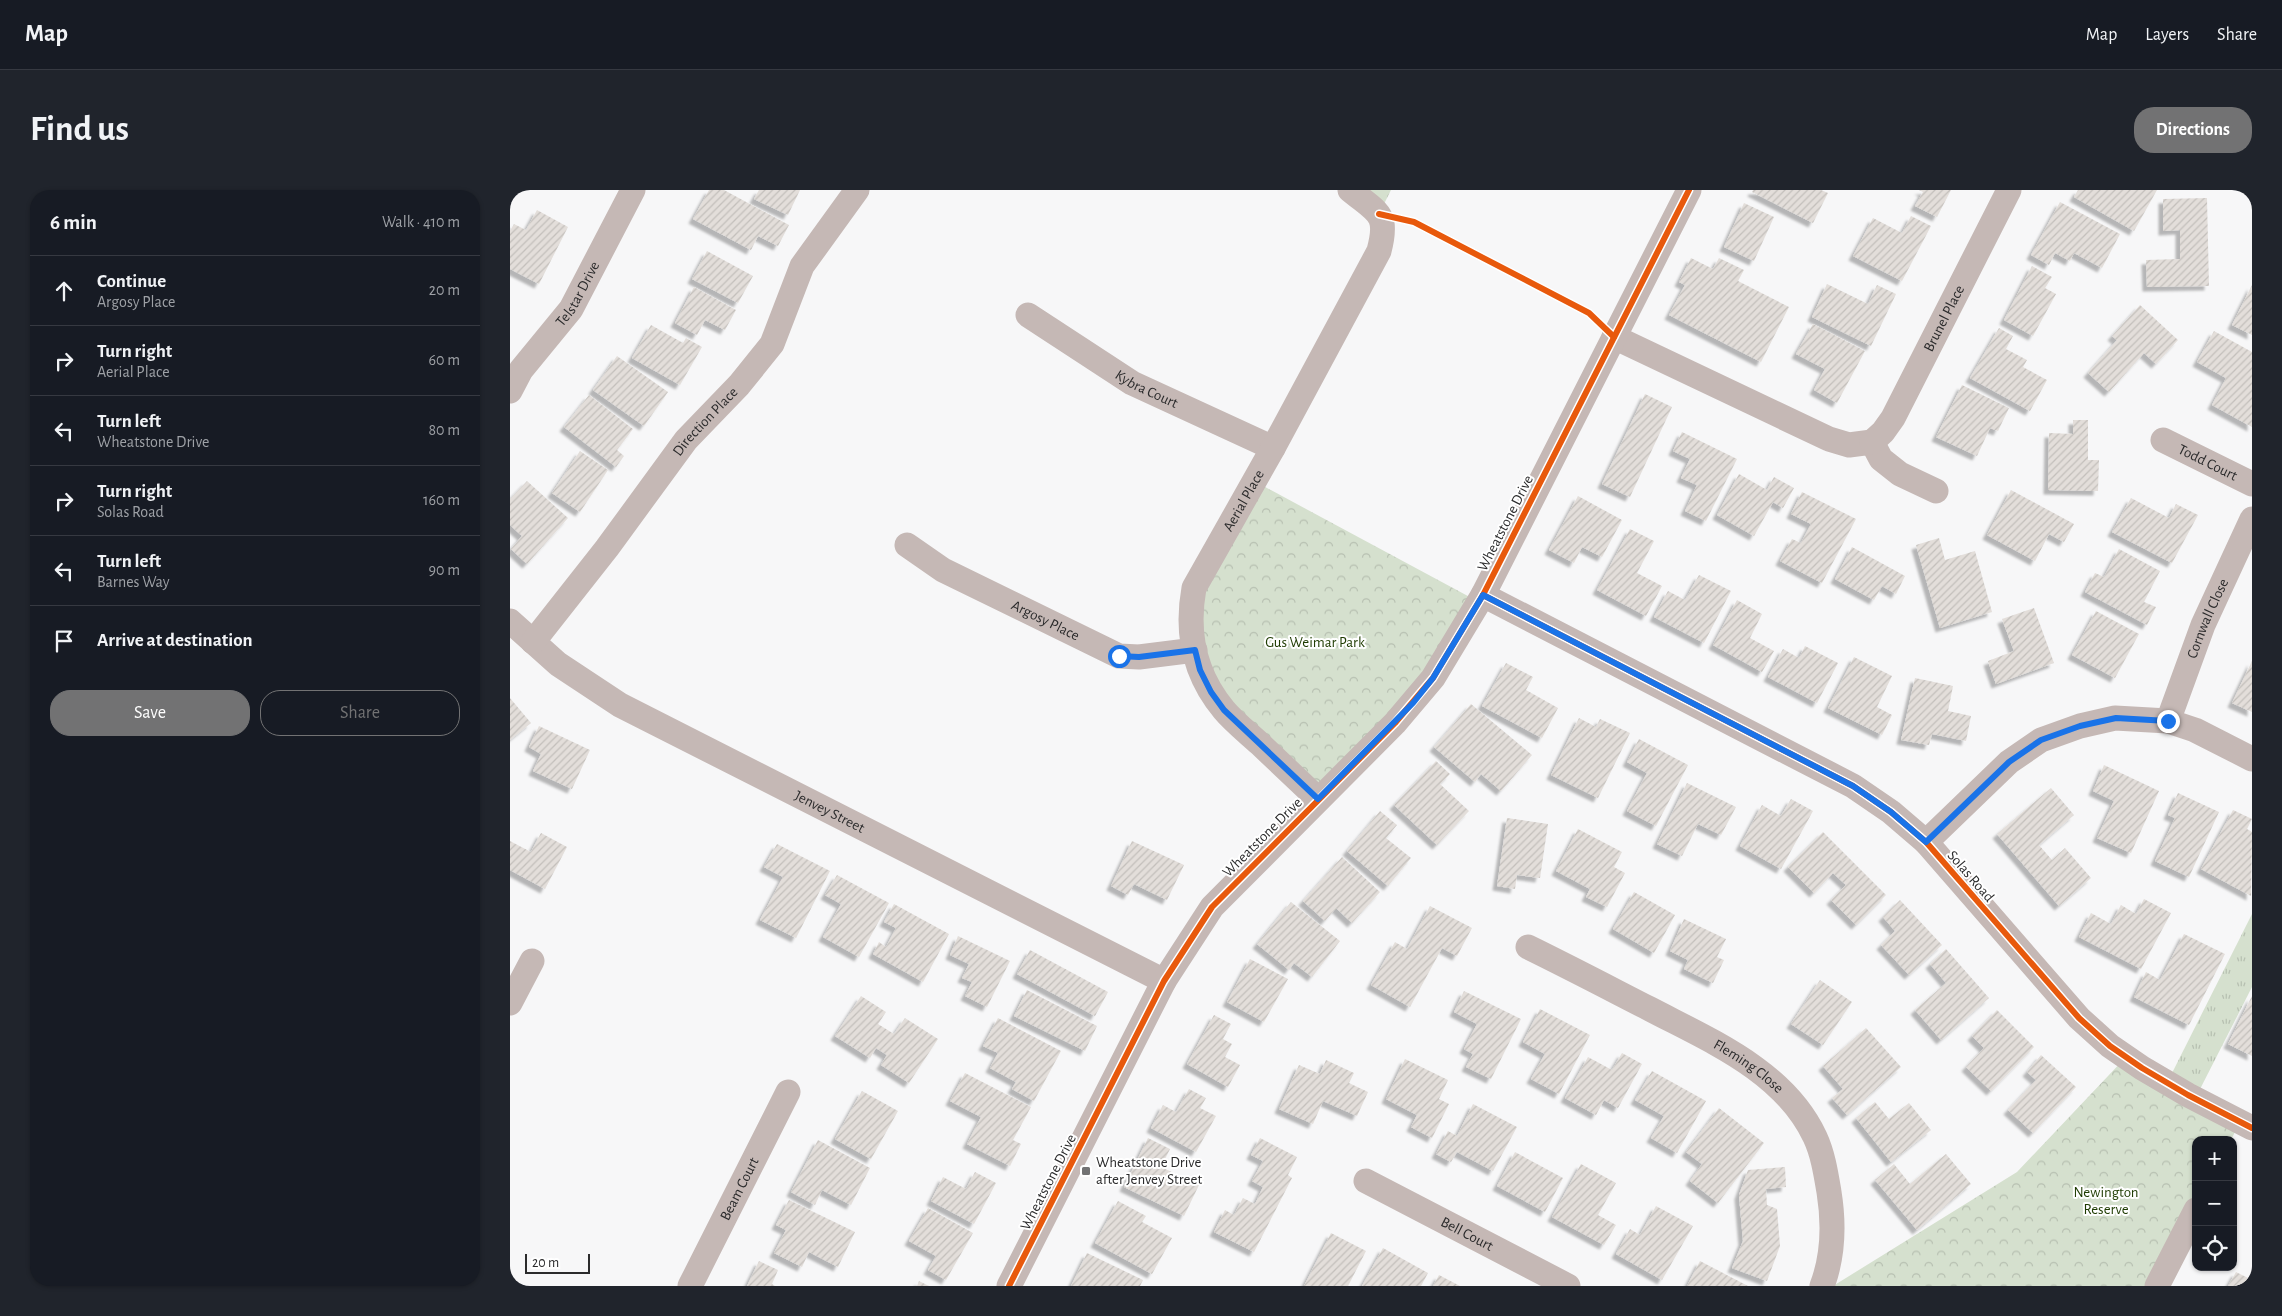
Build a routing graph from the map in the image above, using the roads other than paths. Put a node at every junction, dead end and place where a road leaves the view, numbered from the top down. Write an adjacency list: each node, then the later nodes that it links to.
1 (857, 190): 18 (street, Direction Place)
2 (1350, 190): 11 (street, Aerial Place)
3 (1689, 190): 7 (street, Wheatstone Drive)
4 (2009, 190): 10 (street, Brunel Place)
5 (628, 192): 8 (street, Telstar Drive)
6 (1028, 315): 11 (street, Kybra Court)
7 (1614, 337): 10 (street); 16 (street, Wheatstone Drive)
8 (510, 390)
9 (2163, 440): 12 (street, Todd Court)
10 (1872, 442): 13 (street)
11 (1273, 448): 19 (street, Aerial Place)
12 (2252, 484)
13 (1936, 491)
14 (2252, 519): 20 (street, Cornwall Close)
15 (907, 545): 19 (street, Argosy Place)
16 (1483, 595): 22 (street, Wheatstone Drive); 23 (street, Solas Road)
17 (510, 621): 18 (street, Jenvey Street)
18 (532, 642): 26 (street, Jenvey Street)
19 (1195, 650): 22 (street, Aerial Place)
20 (2168, 721): 21 (street); 23 (street)
21 (2252, 759)
22 (1318, 799): 26 (street, Wheatstone Drive)
23 (1926, 842): 29 (street, Solas Road)
24 (1528, 946): 35 (street, Fleming Close)
25 (532, 961): 27 (street)
26 (1164, 981): 33 (street, Wheatstone Drive)
27 (510, 1003)
28 (788, 1092): 32 (street, Beam Court)
29 (2241, 1130)
30 (1366, 1181): 34 (street, Bell Court)
31 (2192, 1218): 36 (street)
32 (690, 1286)
33 (1009, 1286)
34 (1568, 1286)
35 (1822, 1286)
36 (2158, 1286)

